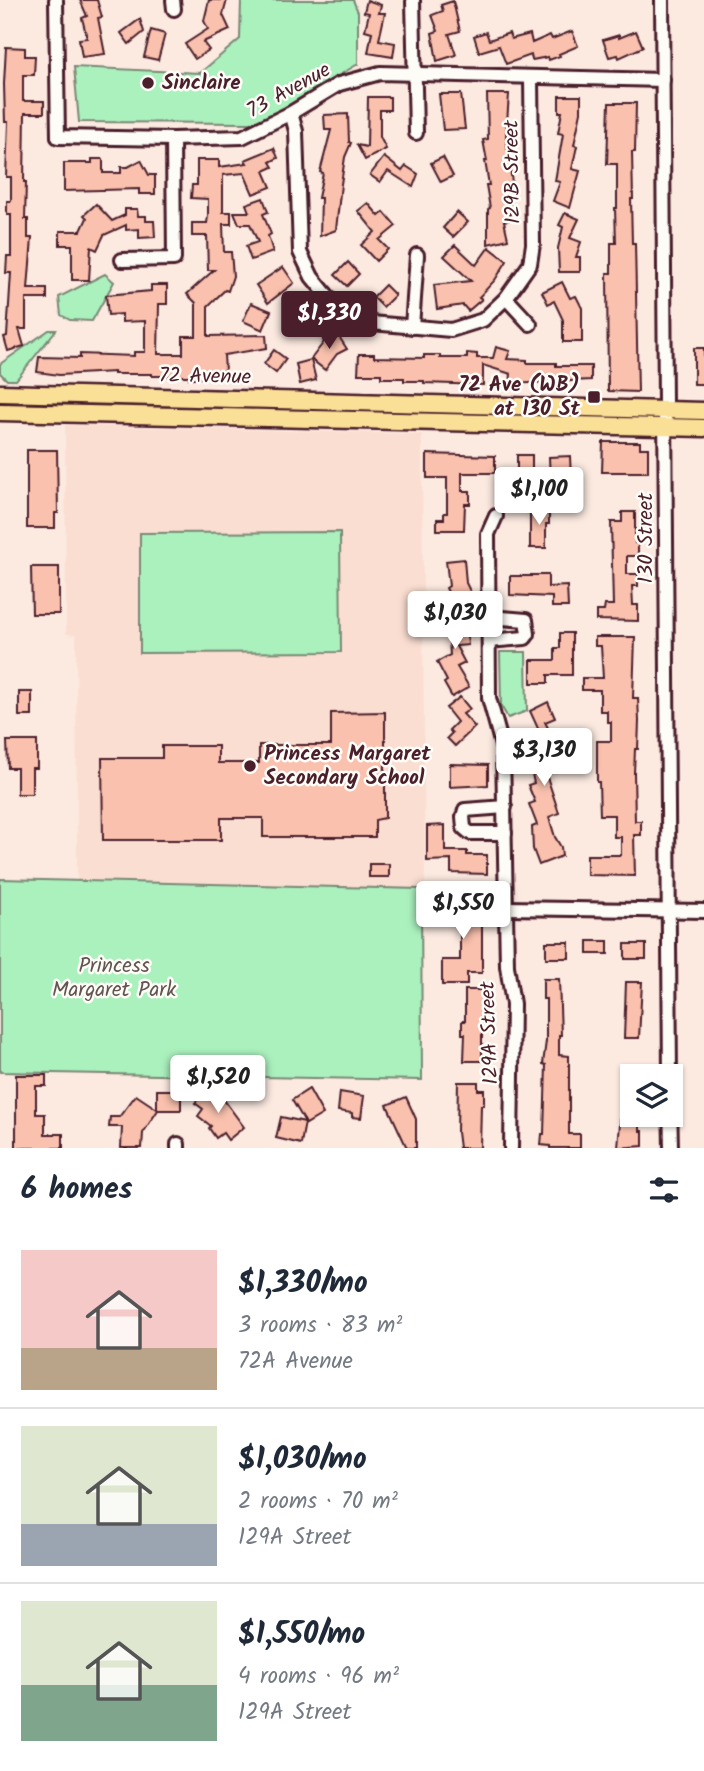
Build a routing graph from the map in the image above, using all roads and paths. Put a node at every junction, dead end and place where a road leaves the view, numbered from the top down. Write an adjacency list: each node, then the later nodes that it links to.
1 (56, 0): 9 (street, 73 Avenue)
2 (413, 0): 4 (street)
3 (662, 0): 6 (street, 130 Street)
4 (414, 75): 5 (street, 73 Avenue); 7 (street, 73 Avenue); 8 (street)
5 (531, 79): 6 (street, 73 Avenue); 13 (street, 129B Street)
6 (663, 80): 19 (street, 130 Street)
7 (291, 113): 9 (street, 73 Avenue); 12 (street)
8 (416, 133)
9 (173, 139): 11 (street)
10 (417, 255): 16 (street)
11 (121, 260)
12 (326, 294): 14 (street); 16 (street)
13 (506, 298): 15 (street); 16 (street)
14 (304, 317)
15 (530, 324)
16 (412, 327)
17 (0, 393): 18 (main road, 72 Avenue)
18 (409, 403): 19 (main road, 72 Avenue); 22 (main road, 72 Avenue)
19 (665, 410): 20 (main road, 72 Avenue); 23 (street, 130 Street)
20 (704, 411)
21 (0, 412): 22 (main road, 72 Avenue)
22 (376, 420): 23 (main road, 72 Avenue)
23 (665, 427): 24 (main road, 72 Avenue); 32 (street, 130 Street)
24 (704, 428)
25 (496, 516): 26 (street, 129A Street)
26 (489, 617): 27 (street, 129A Street); 27 (street)
27 (489, 641): 28 (street, 129A Street)
28 (505, 807): 29 (street, 129A Street); 29 (street)
29 (505, 833): 30 (street, 129A Street)
30 (506, 908): 32 (street); 35 (street, 129A Street)
31 (704, 911): 32 (street)
32 (669, 912): 33 (street, 130 Street)
33 (670, 1064)
34 (671, 1127): 36 (street)
35 (511, 1148)
36 (671, 1148)

